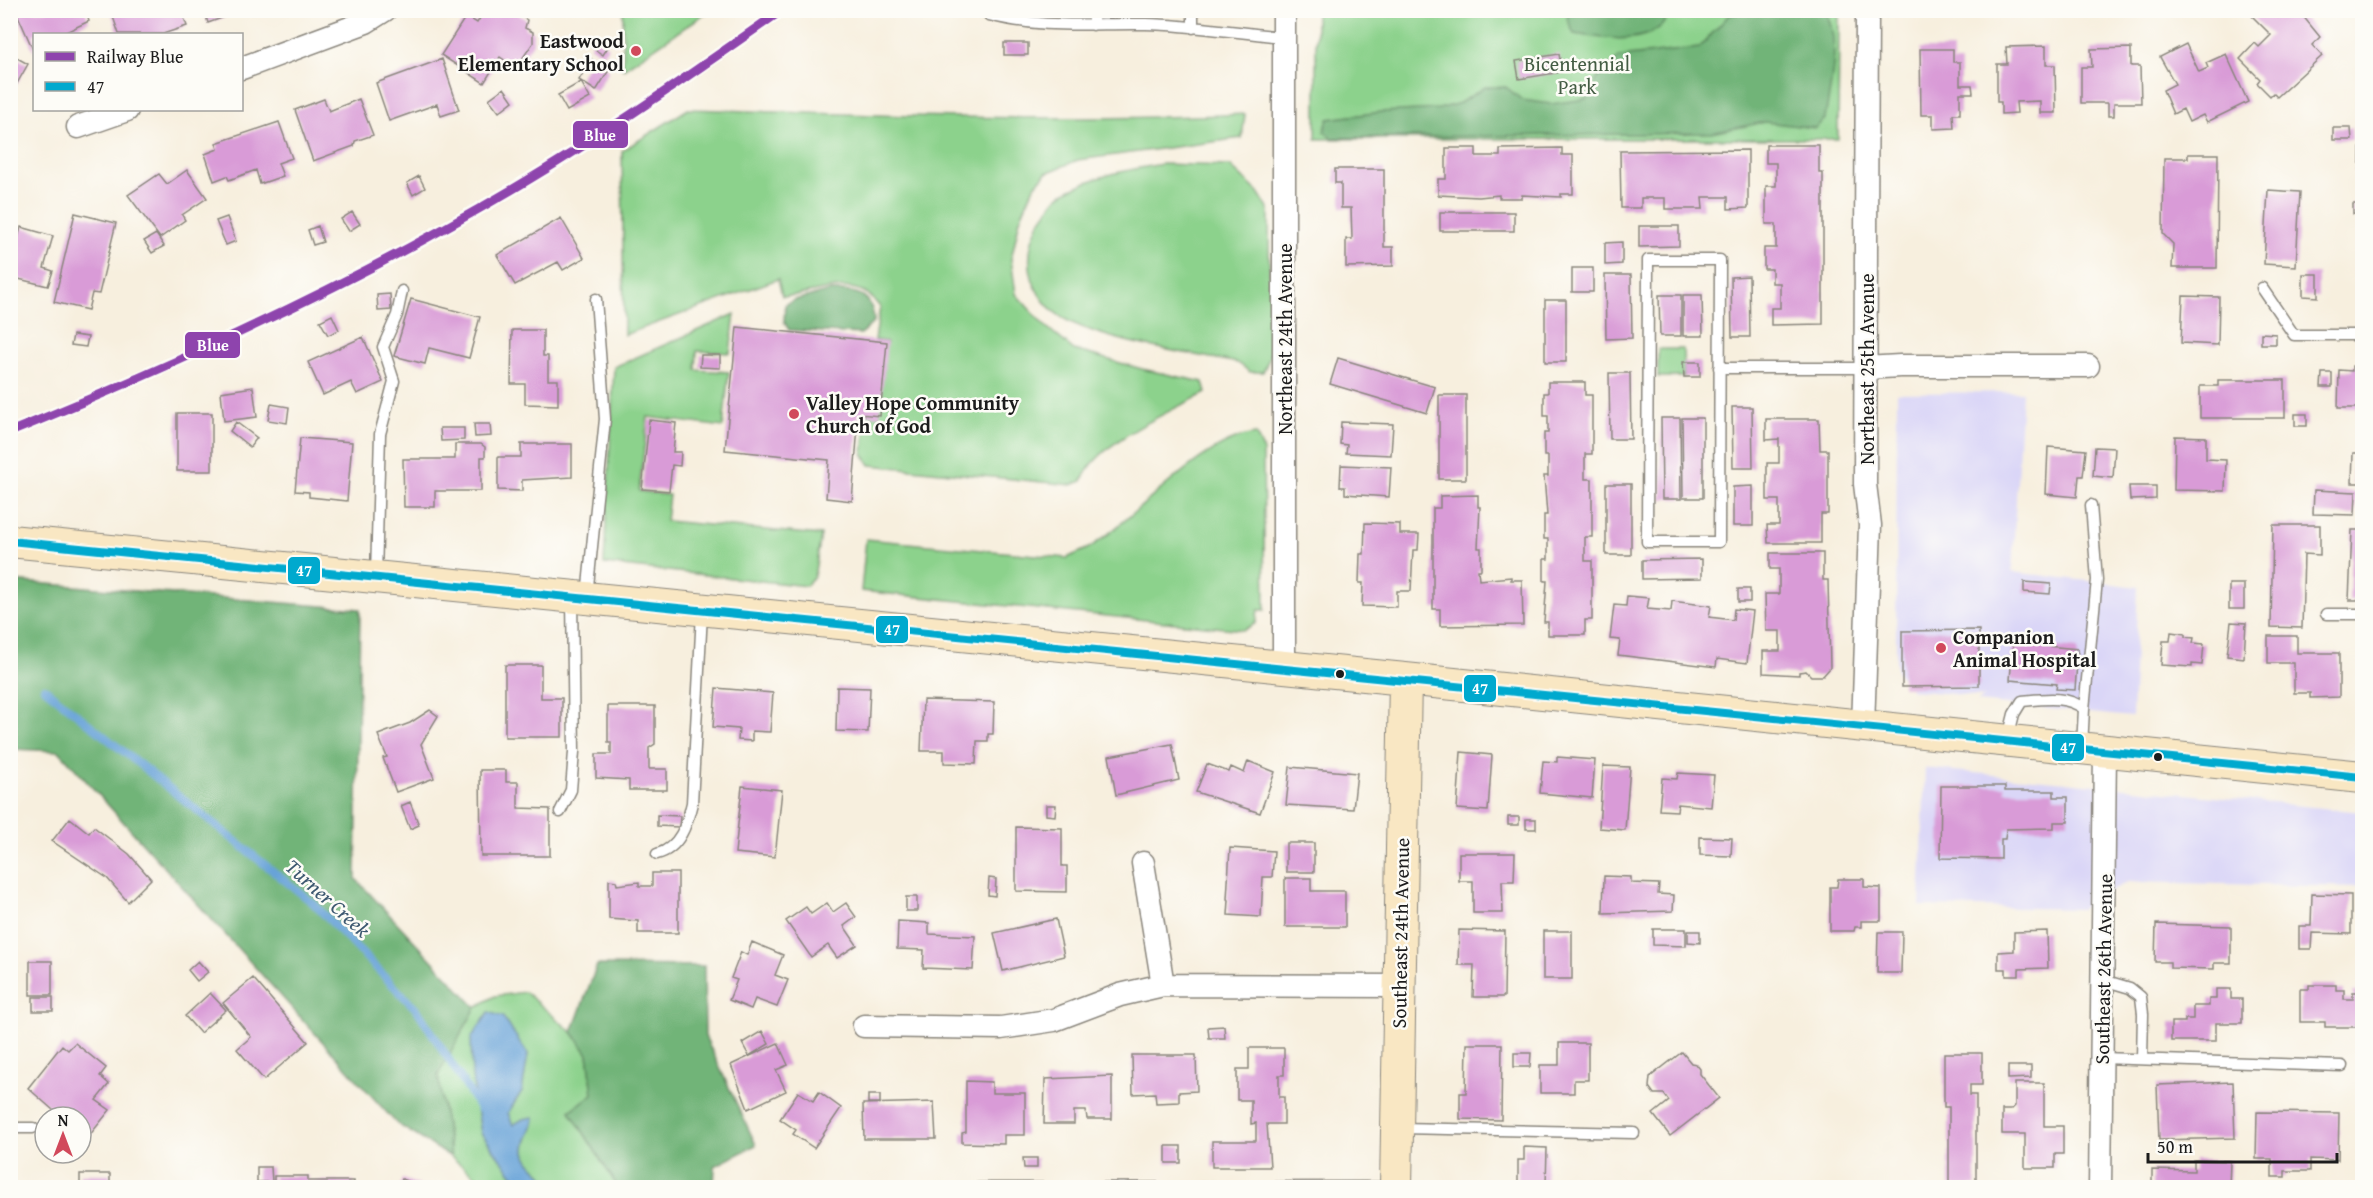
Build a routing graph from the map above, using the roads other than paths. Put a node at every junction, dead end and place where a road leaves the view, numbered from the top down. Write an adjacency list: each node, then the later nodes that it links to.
1 (385, 10): 10 (street)
2 (989, 10): 7 (lane)
3 (1093, 10): 7 (lane)
4 (1193, 10): 8 (lane)
5 (1284, 10): 9 (street, Northeast 24th Avenue)
6 (1867, 10): 19 (street, Northeast 25th Avenue)
7 (1093, 25): 8 (lane)
8 (1193, 28): 9 (lane)
9 (1284, 37): 27 (street, Northeast 24th Avenue)
10 (243, 68)
11 (124, 111): 12 (street)
12 (78, 127)
13 (2262, 288): 16 (lane)
14 (402, 291): 22 (lane)
15 (597, 299): 23 (lane)
16 (2362, 335)
17 (2088, 366): 19 (street)
18 (1719, 368): 18 (lane); 19 (lane)
19 (1865, 368): 30 (street, Northeast 25th Avenue)
20 (2091, 505): 29 (lane)
21 (10, 541): 22 (main road)
22 (376, 578): 23 (main road)
23 (579, 598): 24 (main road); 34 (lane)
24 (702, 610): 27 (main road); 35 (lane)
25 (2326, 614): 26 (lane)
26 (2362, 614)
27 (1284, 667): 28 (main road)
28 (1405, 679): 30 (main road); 39 (main road, Southeast 24th Avenue)
29 (2084, 709): 31 (lane); 32 (lane)
30 (1863, 727): 31 (main road)
31 (2007, 741): 32 (main road)
32 (2093, 750): 33 (main road); 37 (street, Southeast 26th Avenue)
33 (2362, 777)
34 (560, 812)
35 (657, 854)
36 (1143, 863): 38 (street)
37 (2103, 980): 41 (street, Southeast 26th Avenue); 42 (lane)
38 (1163, 985): 39 (street); 40 (street)
39 (1398, 986): 46 (main road, Southeast 24th Avenue)
40 (864, 1026)
41 (2102, 1058): 42 (lane); 50 (street, Southeast 26th Avenue)
42 (2142, 1059): 43 (lane)
43 (2342, 1066)
44 (10, 1128): 45 (lane)
45 (33, 1128)
46 (1397, 1128): 47 (lane); 48 (main road, Southeast 24th Avenue)
47 (1634, 1133)
48 (1396, 1187): 49 (lane)
49 (978, 1188)
50 (2100, 1188)

